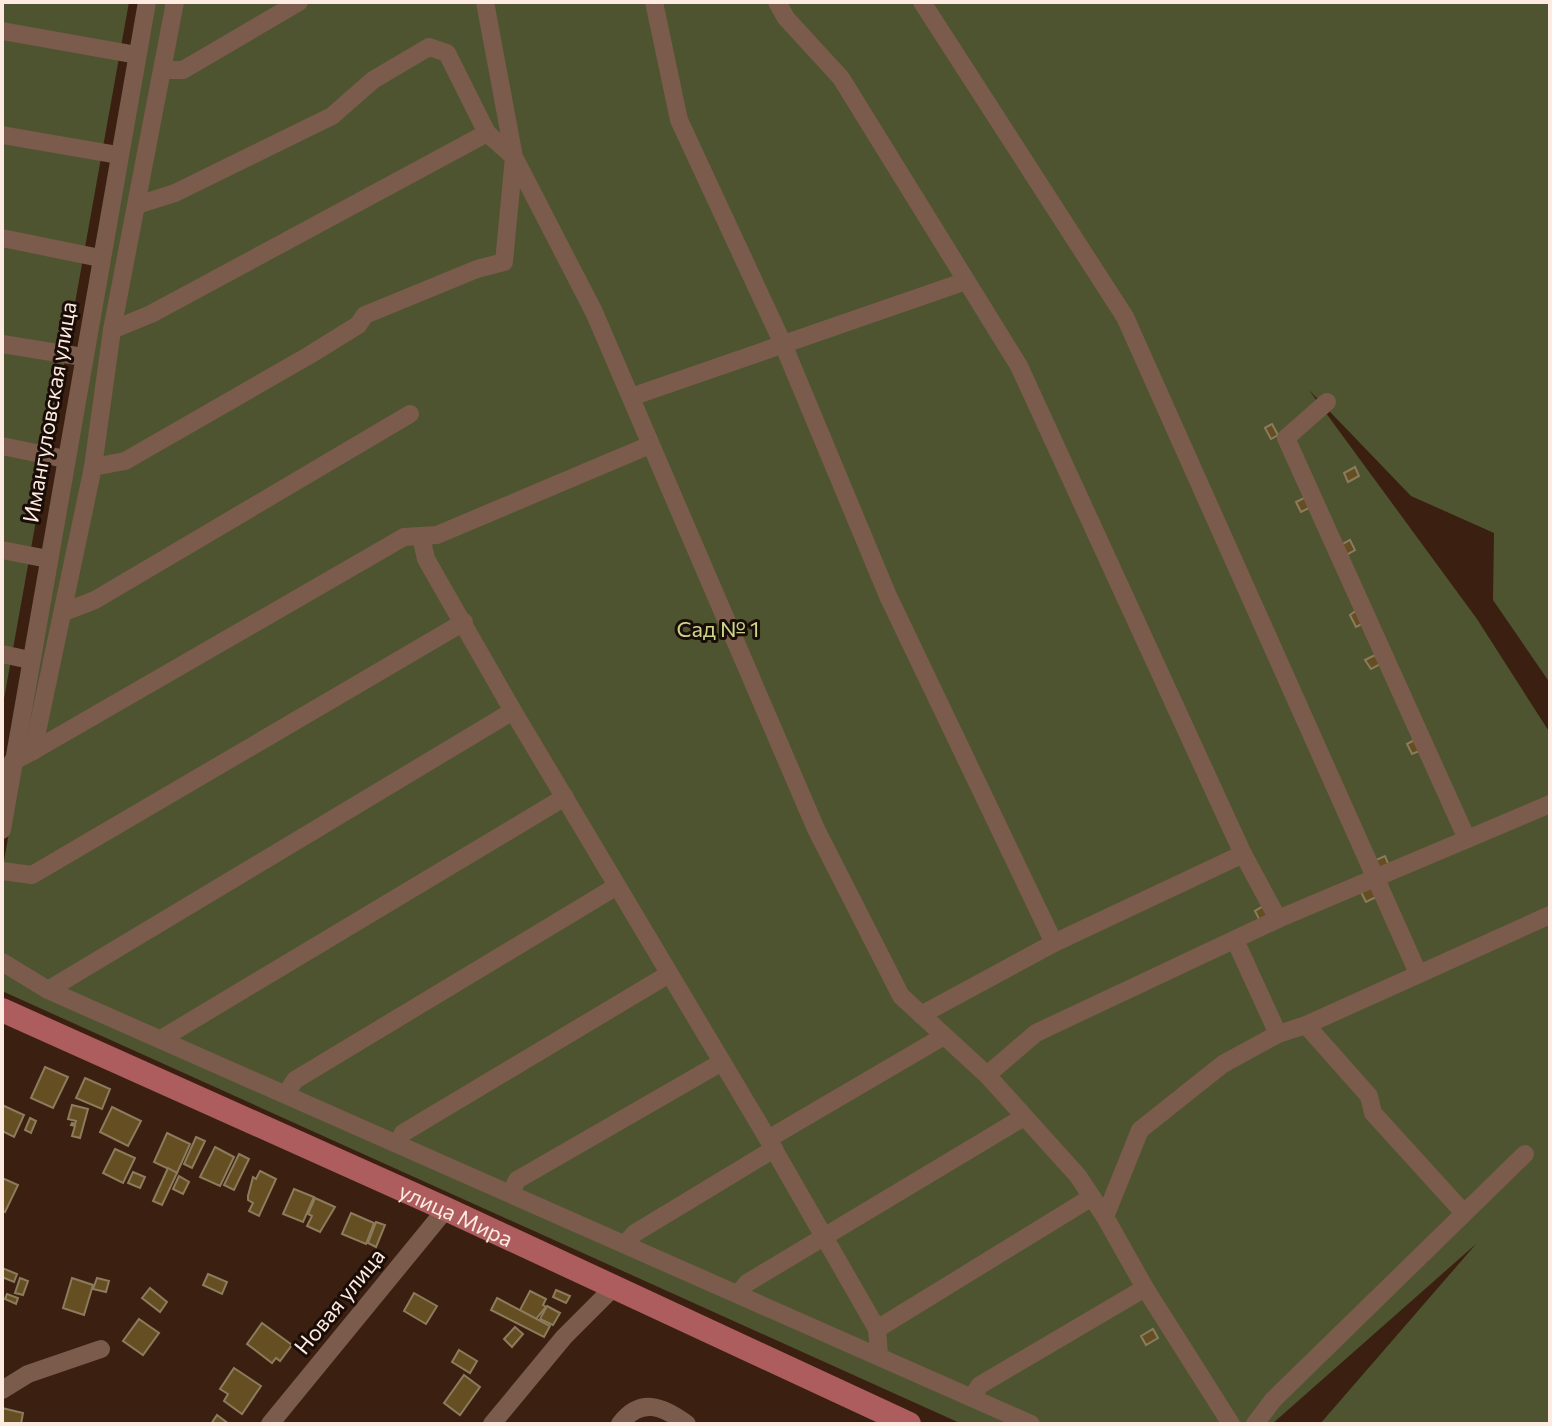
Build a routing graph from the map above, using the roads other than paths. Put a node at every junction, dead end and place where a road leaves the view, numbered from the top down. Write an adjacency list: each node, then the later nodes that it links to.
1 (147, 2): 9 (street, Имангуловская улица)
2 (175, 2): 10 (street)
3 (299, 2): 10 (street)
4 (485, 2): 14 (street)
5 (654, 2): 21 (street)
6 (777, 2): 18 (street)
7 (922, 2): 46 (street)
8 (2, 31): 9 (street)
9 (137, 55): 13 (street, Имангуловская улица)
10 (162, 70): 15 (street)
11 (487, 133): 14 (street); 15 (street); 19 (street)
12 (2, 135): 13 (street)
13 (118, 155): 17 (street, Имангуловская улица)
14 (514, 157): 23 (street); 29 (street)
15 (137, 205): 19 (street)
16 (2, 238): 17 (street)
17 (100, 258): 22 (street, Имангуловская улица)
18 (966, 281): 21 (street); 44 (street)
19 (112, 330): 29 (street)
20 (2, 344): 22 (street)
21 (783, 344): 23 (street); 51 (street)
22 (83, 357): 28 (street, Имангуловская улица)
23 (631, 397): 26 (street)
24 (1327, 402): 43 (street)
25 (410, 414): 33 (street)
26 (650, 445): 30 (street); 57 (street)
27 (2, 446): 28 (street)
28 (65, 459): 32 (street, Имангуловская улица)
29 (93, 467): 33 (street)
30 (421, 536): 34 (street); 38 (street)
31 (2, 550): 32 (street)
32 (48, 559): 36 (street, Имангуловская улица)
33 (64, 612): 38 (street)
34 (464, 622): 37 (street); 45 (street)
35 (2, 654): 36 (street)
36 (30, 660): 39 (street, Имангуловская улица)
37 (513, 711): 40 (street); 55 (street)
38 (33, 751): 39 (street)
39 (9, 758): 42 (street, Имангуловская улица)
40 (565, 797): 47 (street); 61 (street)
41 (1550, 804): 43 (street)
42 (2, 830)
43 (1467, 839): 46 (street)
44 (1243, 854): 49 (street); 51 (street)
45 (2, 871)
46 (1376, 877): 49 (street); 53 (street)
47 (617, 886): 54 (street); 64 (street)
48 (1550, 915): 53 (street)
49 (1278, 919): 50 (street)
50 (1235, 940): 59 (street); 63 (street)
51 (1054, 943): 57 (street)
52 (2, 962): 55 (street)
53 (1418, 973): 58 (street)
54 (669, 974): 62 (street); 66 (street)
55 (48, 990): 61 (street)
56 (2, 1010): 71 (main road, улица Мира)
57 (921, 1015): 60 (street)
58 (1306, 1025): 59 (street); 72 (street)
59 (1278, 1034): 73 (street)
60 (944, 1036): 63 (street); 67 (street)
61 (161, 1039): 64 (street)
62 (722, 1062): 67 (street); 69 (street)
63 (987, 1075): 65 (street)
64 (286, 1094): 66 (street)
65 (1024, 1117): 70 (street); 74 (street)
66 (398, 1144): 69 (street)
67 (771, 1144): 74 (street); 75 (street)
68 (1525, 1154): 72 (street)
69 (511, 1193): 75 (street)
70 (1092, 1197): 73 (street); 79 (street)
71 (446, 1209): 76 (main road, улица Мира); 85 (street, Новая улица)
72 (1463, 1212): 91 (street)
73 (1105, 1217): 77 (street)
74 (824, 1237): 78 (street); 79 (street)
75 (626, 1243): 78 (street)
76 (614, 1287): 84 (main road, улица Мира); 86 (street)
77 (1145, 1288): 83 (street); 90 (street)
78 (739, 1293): 81 (street)
79 (877, 1329): 81 (street)
80 (101, 1349): 82 (street)
81 (879, 1355): 83 (street)
82 (2, 1390)
83 (972, 1397): 89 (street)
84 (901, 1422)
85 (270, 1424)
86 (492, 1424)
87 (620, 1424): 88 (street)
88 (687, 1424)
89 (1031, 1424)
90 (1231, 1424)
91 (1255, 1424)

